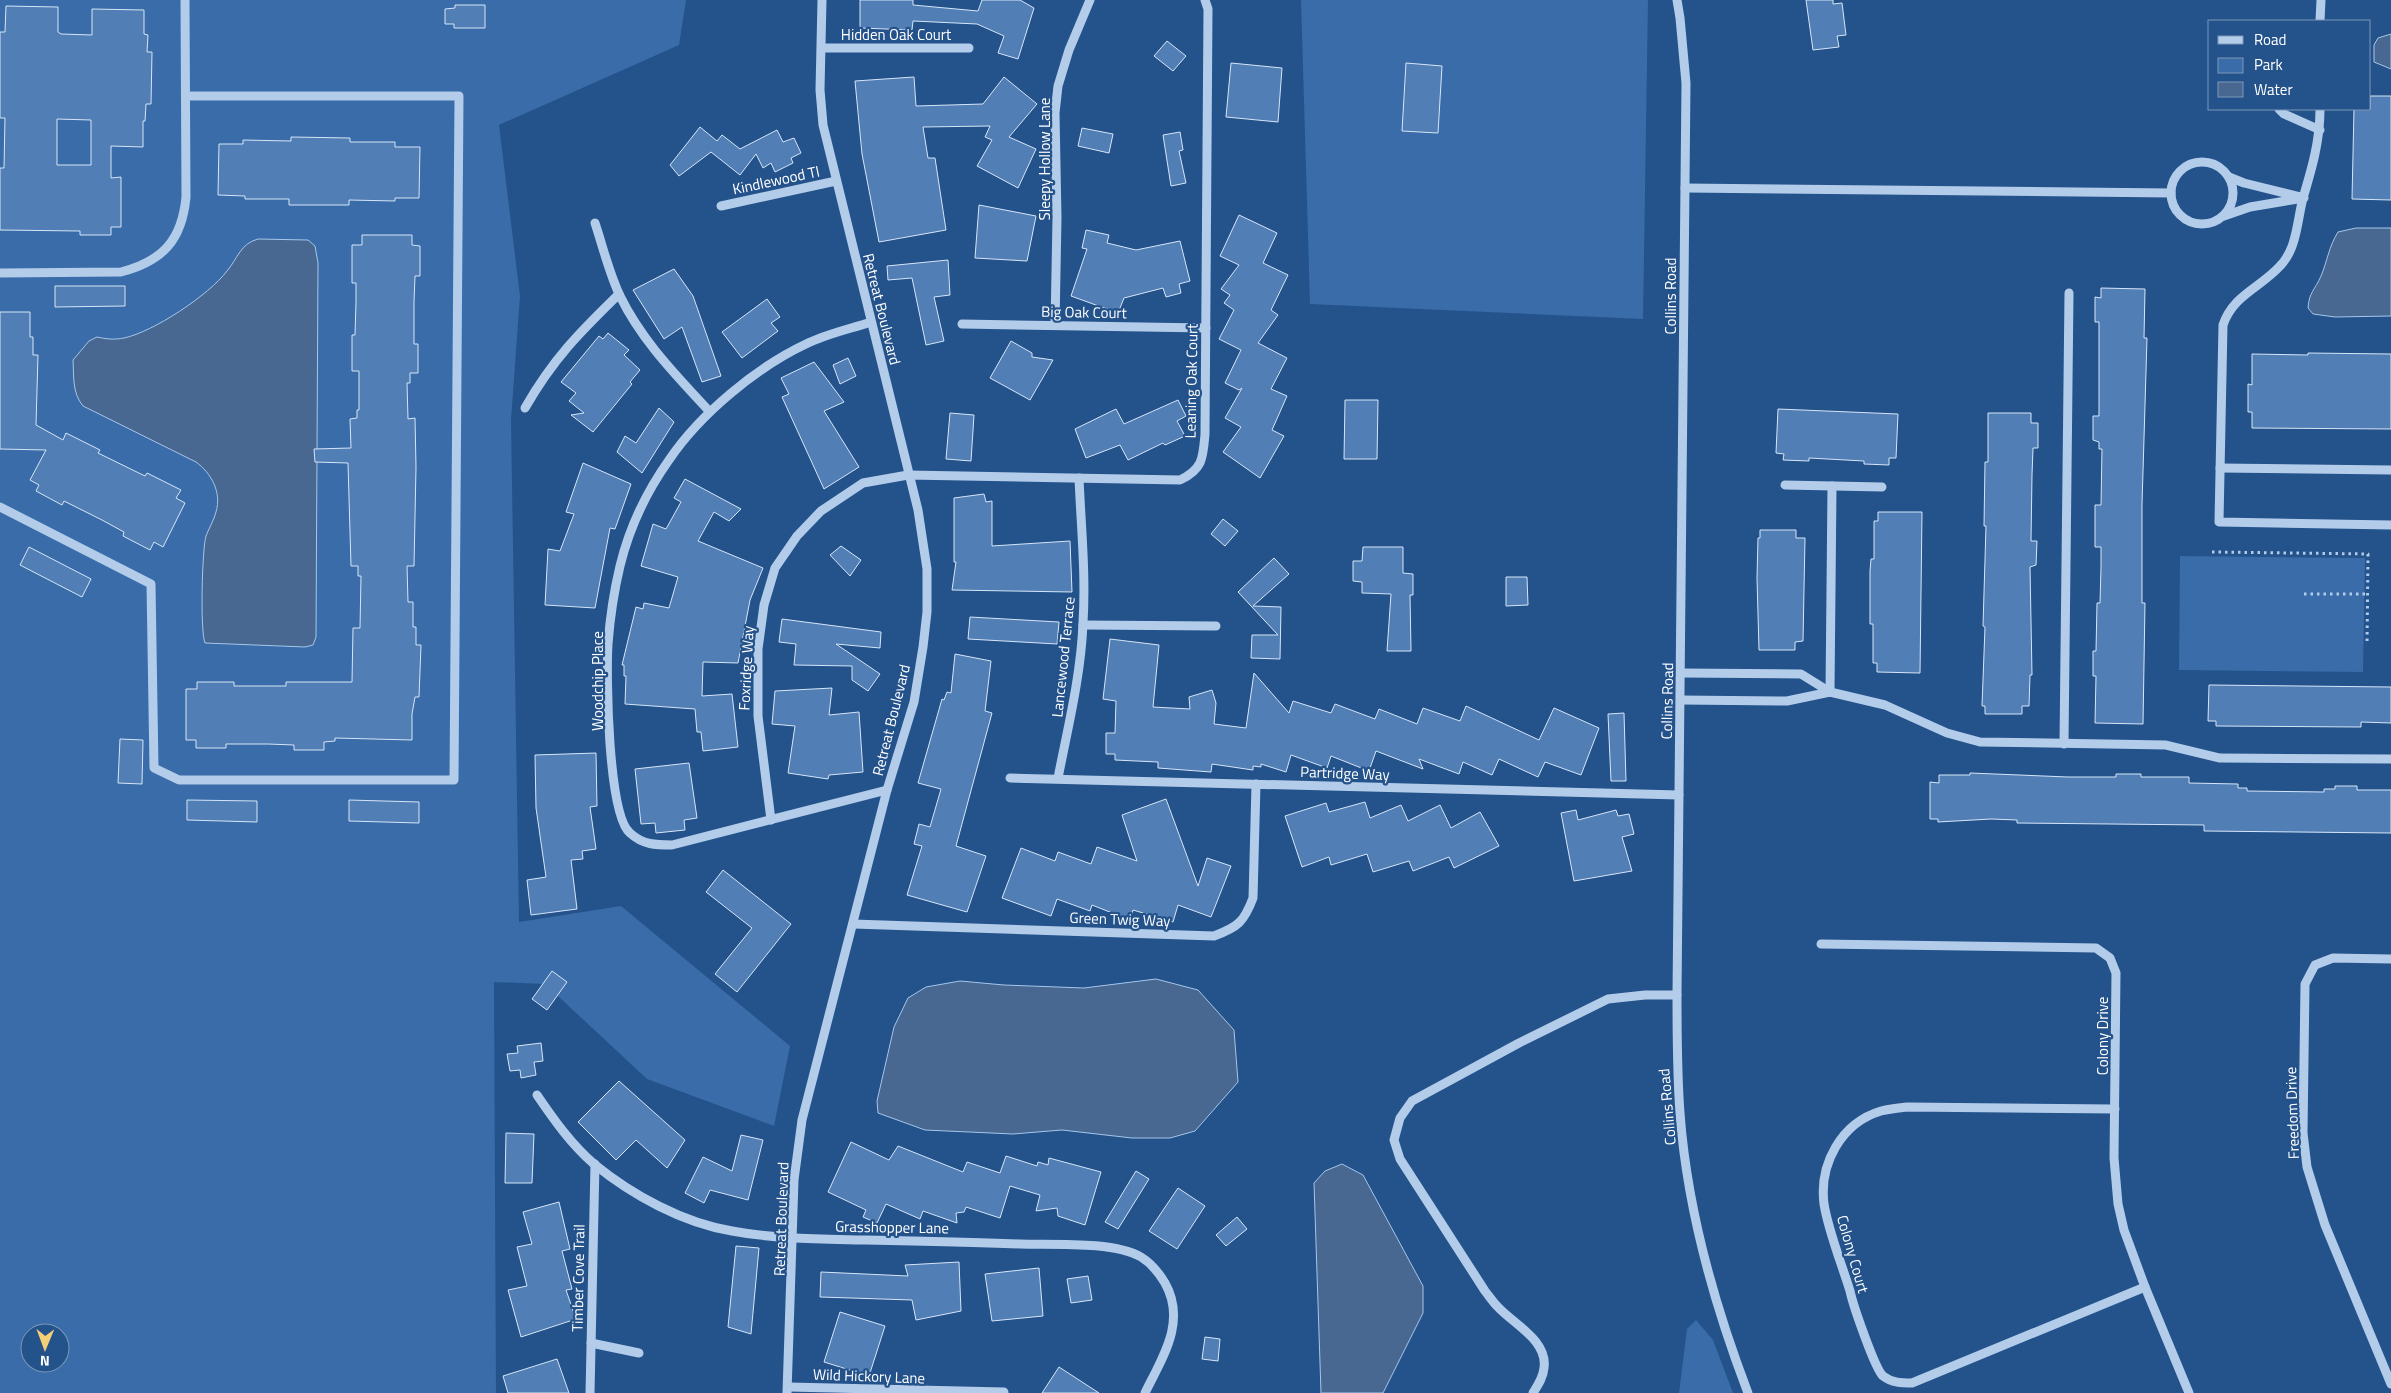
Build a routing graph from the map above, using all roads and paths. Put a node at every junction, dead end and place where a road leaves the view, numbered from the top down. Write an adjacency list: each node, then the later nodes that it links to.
1 (186, 0): 10 (street)
2 (822, 0): 8 (street, Retreat Boulevard)
3 (1090, 0): 27 (street, Sleepy Hollow Lane)
4 (1206, 0): 28 (street, Leaning Oak Court)
5 (1676, 0): 16 (street, Collins Road)
6 (2321, 0): 7 (street)
7 (2320, 20)
8 (823, 48): 9 (street, Hidden Oak Court); 15 (street, Retreat Boulevard)
9 (969, 48)
10 (186, 96): 22 (street); 38 (street)
11 (2280, 110): 13 (street)
12 (2320, 110): 13 (street)
13 (2320, 130): 18 (street)
14 (2229, 177): 17 (street); 18 (street); 20 (street)
15 (836, 181): 19 (street, Kindlewood Tl); 25 (street, Retreat Boulevard)
16 (1685, 188): 17 (street); 46 (street, Collins Road)
17 (2171, 193): 20 (street)
18 (2304, 198): 20 (street); 31 (street)
19 (721, 206)
20 (2222, 217)
21 (595, 223): 24 (street)
22 (0, 273)
23 (2069, 293): 49 (street)
24 (619, 294): 29 (street); 30 (street)
25 (871, 322): 30 (street, Woodchip Place); 33 (street, Retreat Boulevard)
26 (962, 324): 27 (street, Big Oak Court)
27 (1055, 325): 28 (street, Big Oak Court)
28 (1206, 328): 34 (street, Leaning Oak Court)
29 (525, 408)
30 (709, 411): 56 (street, Woodchip Place)
31 (2220, 468): 32 (street); 39 (street)
32 (2391, 470)
33 (908, 475): 34 (street, Leaning Oak Court); 54 (street, Retreat Boulevard); 56 (street, Foxridge Way)
34 (1078, 478): 43 (street, Lancewood Terrace)
35 (1785, 485): 36 (street)
36 (1832, 486): 37 (street); 47 (street)
37 (1882, 487)
38 (0, 507)
39 (2391, 525)
40 (2212, 552): 42 (path)
41 (2304, 594): 42 (path)
42 (2367, 594): 45 (path)
43 (1083, 625): 44 (street); 52 (street, Lancewood Terrace)
44 (1216, 626)
45 (2367, 645)
46 (1682, 673): 47 (street); 48 (street, Collins Road)
47 (1830, 692): 48 (street); 49 (street)
48 (1681, 700): 55 (street, Collins Road)
49 (2064, 744): 50 (street)
50 (2391, 759)
51 (1010, 778): 52 (street, Partridge Way)
52 (1058, 778): 53 (street, Partridge Way)
53 (1256, 784): 55 (street, Partridge Way); 57 (street, Green Twig Way)
54 (887, 790): 56 (street, Woodchip Place); 57 (street, Retreat Boulevard)
55 (1679, 795): 60 (street, Collins Road)
56 (771, 820)
57 (853, 924): 64 (street, Retreat Boulevard)
58 (1821, 944): 62 (street, Colony Drive)
59 (2391, 959): 68 (street, Freedom Drive)
60 (1677, 995): 74 (street); 75 (street, Collins Road)
61 (537, 1095): 63 (street, Grasshopper Lane)
62 (2115, 1109): 65 (street, Colony Drive); 65 (street, Colony Court)
63 (595, 1164): 64 (street, Grasshopper Lane); 66 (street, Timber Cove Trail)
64 (793, 1238): 69 (street, Retreat Boulevard); 73 (street, Grasshopper Lane)
65 (2146, 1287): 76 (street, Colony Drive)
66 (591, 1343): 67 (street); 71 (street, Timber Cove Trail)
67 (639, 1353)
68 (2391, 1384)
69 (788, 1390): 72 (street, Wild Hickory Lane)
70 (1004, 1392): 72 (street, Wild Hickory Lane)
71 (590, 1393)
72 (954, 1393)
73 (1145, 1393)
74 (1533, 1393)
75 (1748, 1393)
76 (2189, 1393)

